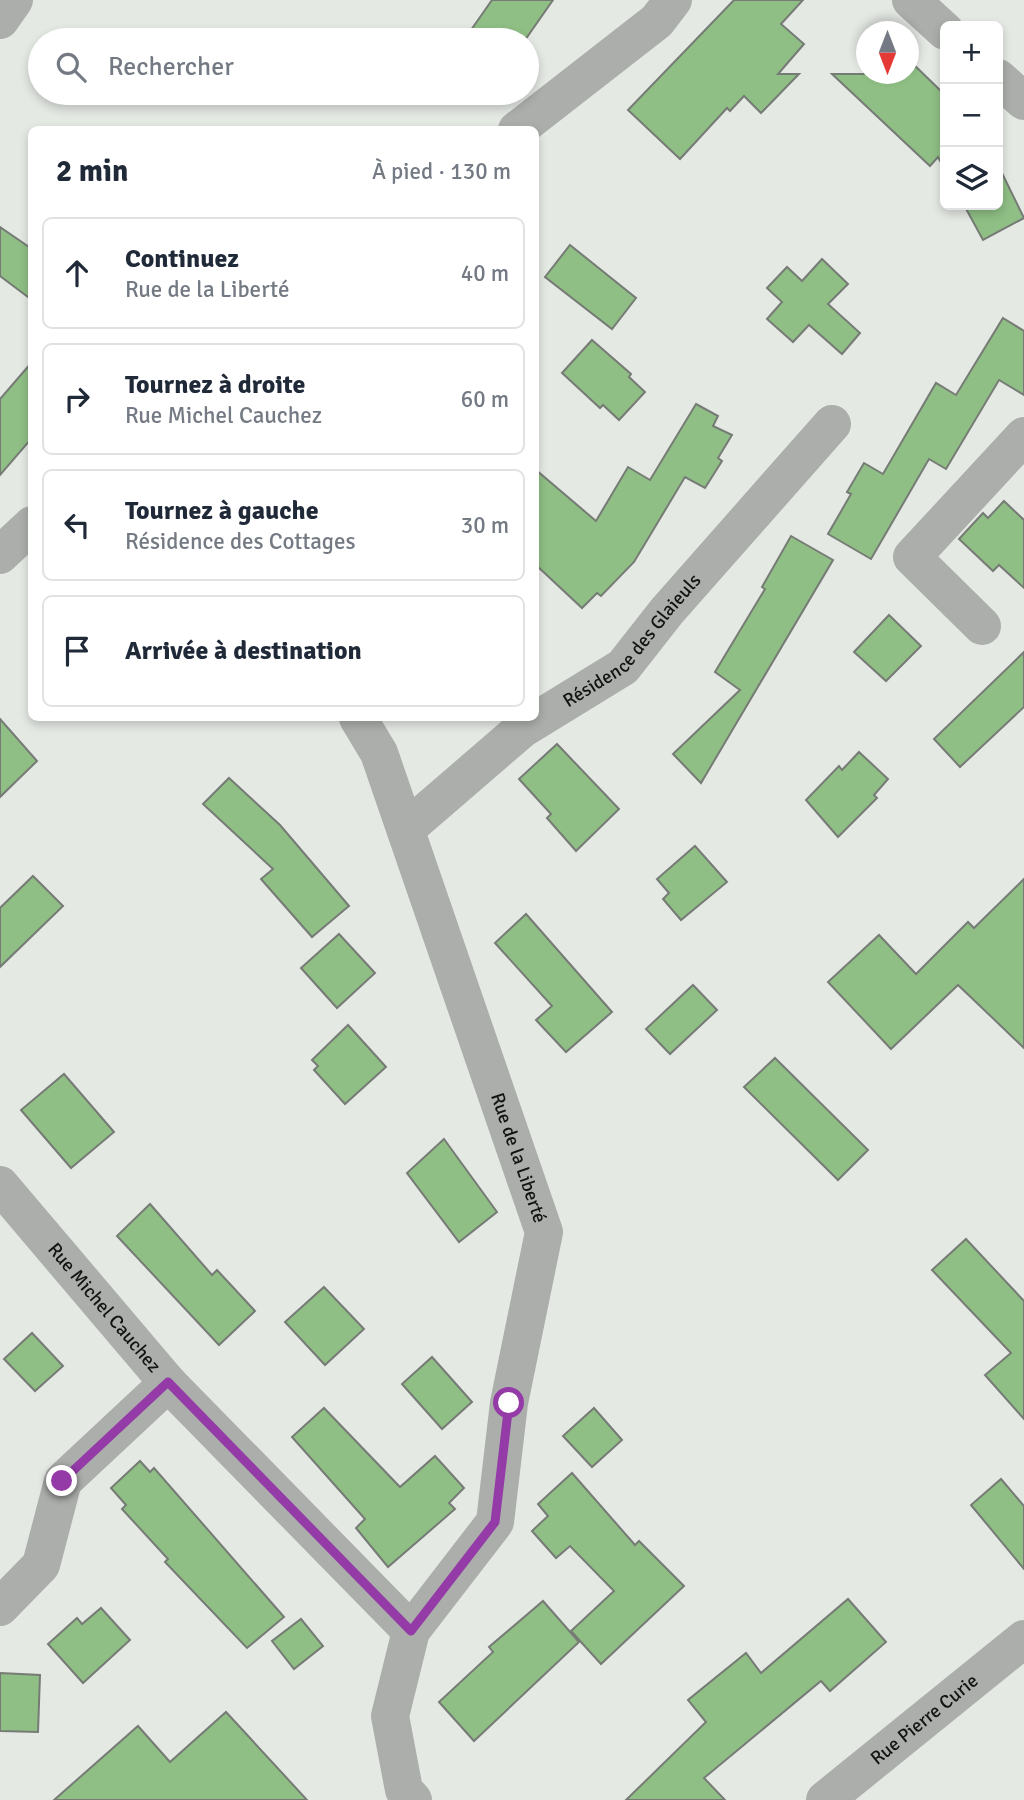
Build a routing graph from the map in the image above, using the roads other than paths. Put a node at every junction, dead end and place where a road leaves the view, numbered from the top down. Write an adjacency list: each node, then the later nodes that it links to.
1 (15, 0): 4 (street)
2 (673, 0): 8 (street)
3 (911, 0): 5 (street)
4 (0, 20)
5 (940, 26)
6 (1003, 82): 7 (street)
7 (1024, 101)
8 (522, 126)
9 (832, 424): 14 (street, Résidence des Glaieuls)
10 (1024, 436): 13 (street)
11 (28, 529): 12 (street)
12 (0, 555)
13 (982, 626)
14 (539, 719)
15 (360, 721): 17 (street, Rue de la Liberté)
16 (535, 721): 17 (street, Résidence des Glaieuls)
17 (406, 829): 21 (street, Rue de la Liberté)
18 (0, 1185): 19 (street, Rue Michel Cauchez)
19 (168, 1382): 20 (street); 21 (street, Rue Michel Cauchez)
20 (0, 1607)
21 (411, 1631): 23 (street)
22 (1024, 1639): 24 (street, Rue Pierre Curie)
23 (413, 1800)
24 (825, 1800)

